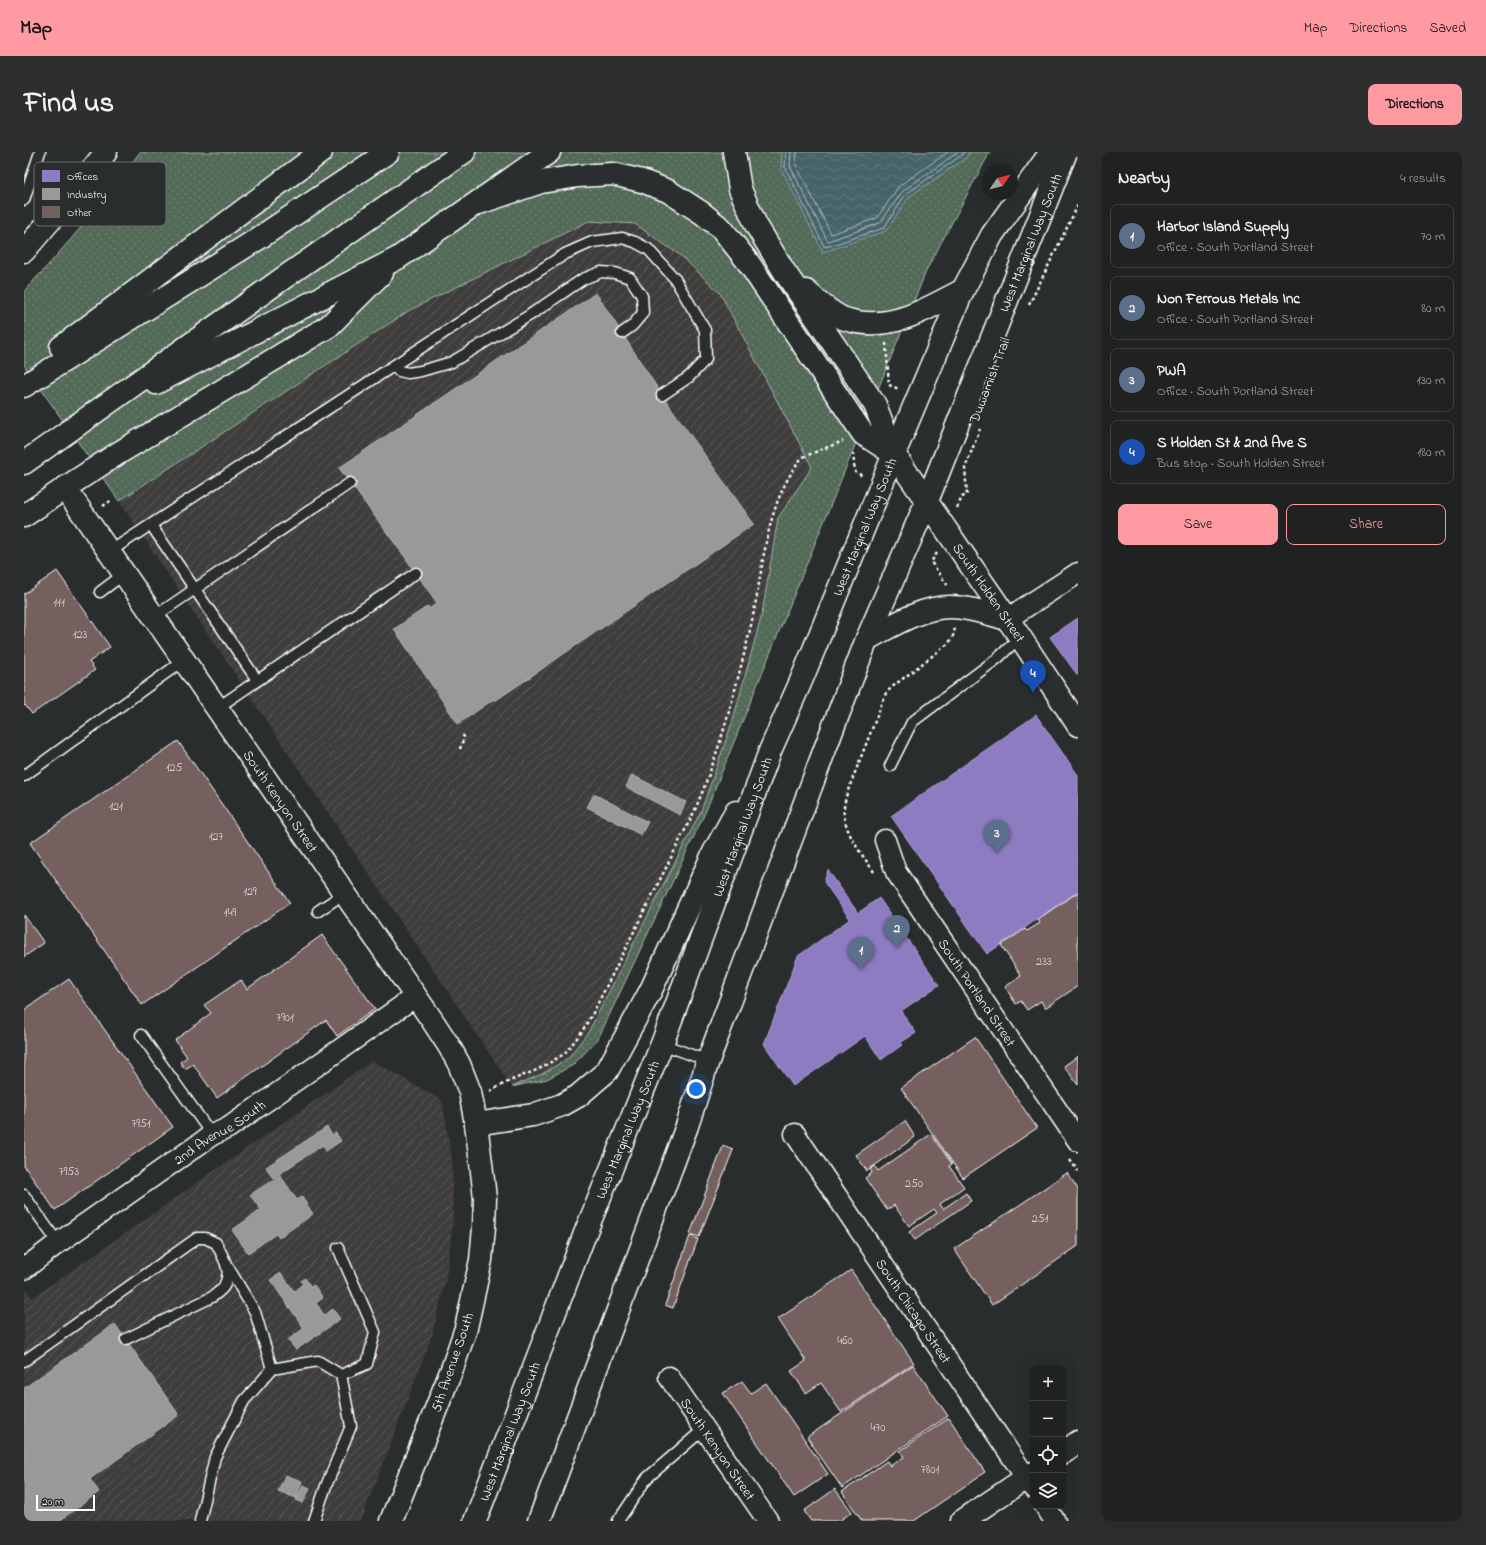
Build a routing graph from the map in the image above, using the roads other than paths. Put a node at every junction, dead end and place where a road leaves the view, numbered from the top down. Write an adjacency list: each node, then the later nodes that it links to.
1 (40, 152): 10 (lane)
2 (106, 152): 11 (main road)
3 (321, 152): 22 (main road)
4 (388, 152): 22 (main road)
5 (464, 152): 24 (main road)
6 (549, 152): 14 (main road)
7 (734, 152): 18 (main road)
8 (1051, 152): 19 (main road, West Marginal Way South)
9 (1066, 152): 29 (main road, West Marginal Way South)
10 (37, 162)
11 (98, 162)
12 (34, 170): 13 (lane)
13 (24, 200)
14 (476, 204): 17 (main road); 25 (main road)
15 (46, 226): 16 (main road)
16 (24, 251)
17 (398, 258): 24 (main road); 28 (main road)
18 (784, 271): 19 (main road); 25 (main road)
19 (963, 290): 25 (main road, West Marginal Way South)
20 (622, 333): 21 (lane)
21 (395, 365): 23 (lane); 31 (lane)
22 (27, 384)
23 (662, 395)
24 (89, 418): 26 (main road)
25 (894, 454): 29 (main road, South Holden Street); 46 (main road, West Marginal Way South)
26 (24, 463)
27 (350, 483): 36 (lane)
28 (65, 488): 30 (main road); 32 (main road, South Kenyon Street)
29 (926, 501): 39 (main road, South Holden Street); 41 (main road, West Marginal Way South)
30 (24, 516)
31 (151, 525): 32 (lane); 36 (lane)
32 (109, 552): 35 (main road, South Kenyon Street)
33 (416, 573): 43 (lane)
34 (1078, 573): 39 (street)
35 (124, 574): 37 (lane); 38 (main road, South Kenyon Street)
36 (194, 589): 38 (lane); 43 (lane)
37 (100, 592)
38 (154, 617): 42 (main road, South Kenyon Street)
39 (1007, 619): 40 (main road, South Holden Street); 41 (main road)
40 (1020, 637): 45 (main road, South Holden Street); 47 (lane)
41 (867, 639): 55 (main road, West Marginal Way South)
42 (184, 660): 44 (main road, South Kenyon Street); 48 (lane)
43 (257, 680): 44 (lane)
44 (217, 708): 50 (main road, South Kenyon Street)
45 (1078, 725)
46 (770, 751): 54 (main road, West Marginal Way South); 56 (main road)
47 (890, 766)
48 (24, 776)
49 (885, 840): 59 (street, South Portland Street)
50 (345, 893): 51 (lane); 52 (main road, South Kenyon Street)
51 (318, 911)
52 (416, 996): 56 (main road, South Kenyon Street); 58 (street, 2nd Avenue South)
53 (141, 1034): 58 (lane)
54 (662, 1044): 55 (lane); 79 (main road, West Marginal Way South)
55 (708, 1061): 80 (main road, West Marginal Way South)
56 (476, 1124): 78 (main road, 5th Avenue South)
57 (795, 1134): 73 (street, South Chicago Street)
58 (212, 1135): 61 (street, 2nd Avenue South)
59 (1078, 1141)
60 (24, 1195): 61 (lane)
61 (58, 1243): 64 (street, 2nd Avenue South)
62 (338, 1248): 68 (lane)
63 (226, 1264): 65 (lane); 66 (lane); 67 (lane)
64 (24, 1269)
65 (126, 1340)
66 (24, 1361)
67 (272, 1369): 68 (lane); 76 (lane)
68 (340, 1375): 77 (lane)
69 (670, 1377): 70 (street, South Kenyon Street)
70 (705, 1428): 81 (lane); 82 (street, South Kenyon Street)
71 (1078, 1442): 72 (main road)
72 (1066, 1450)
73 (1030, 1479)
74 (1030, 1481): 83 (main road)
75 (1047, 1509): 84 (street)
76 (200, 1521)
77 (314, 1521)
78 (391, 1521)
79 (475, 1521)
80 (539, 1521)
81 (618, 1521)
82 (768, 1521)
83 (962, 1521)
84 (1055, 1521)

